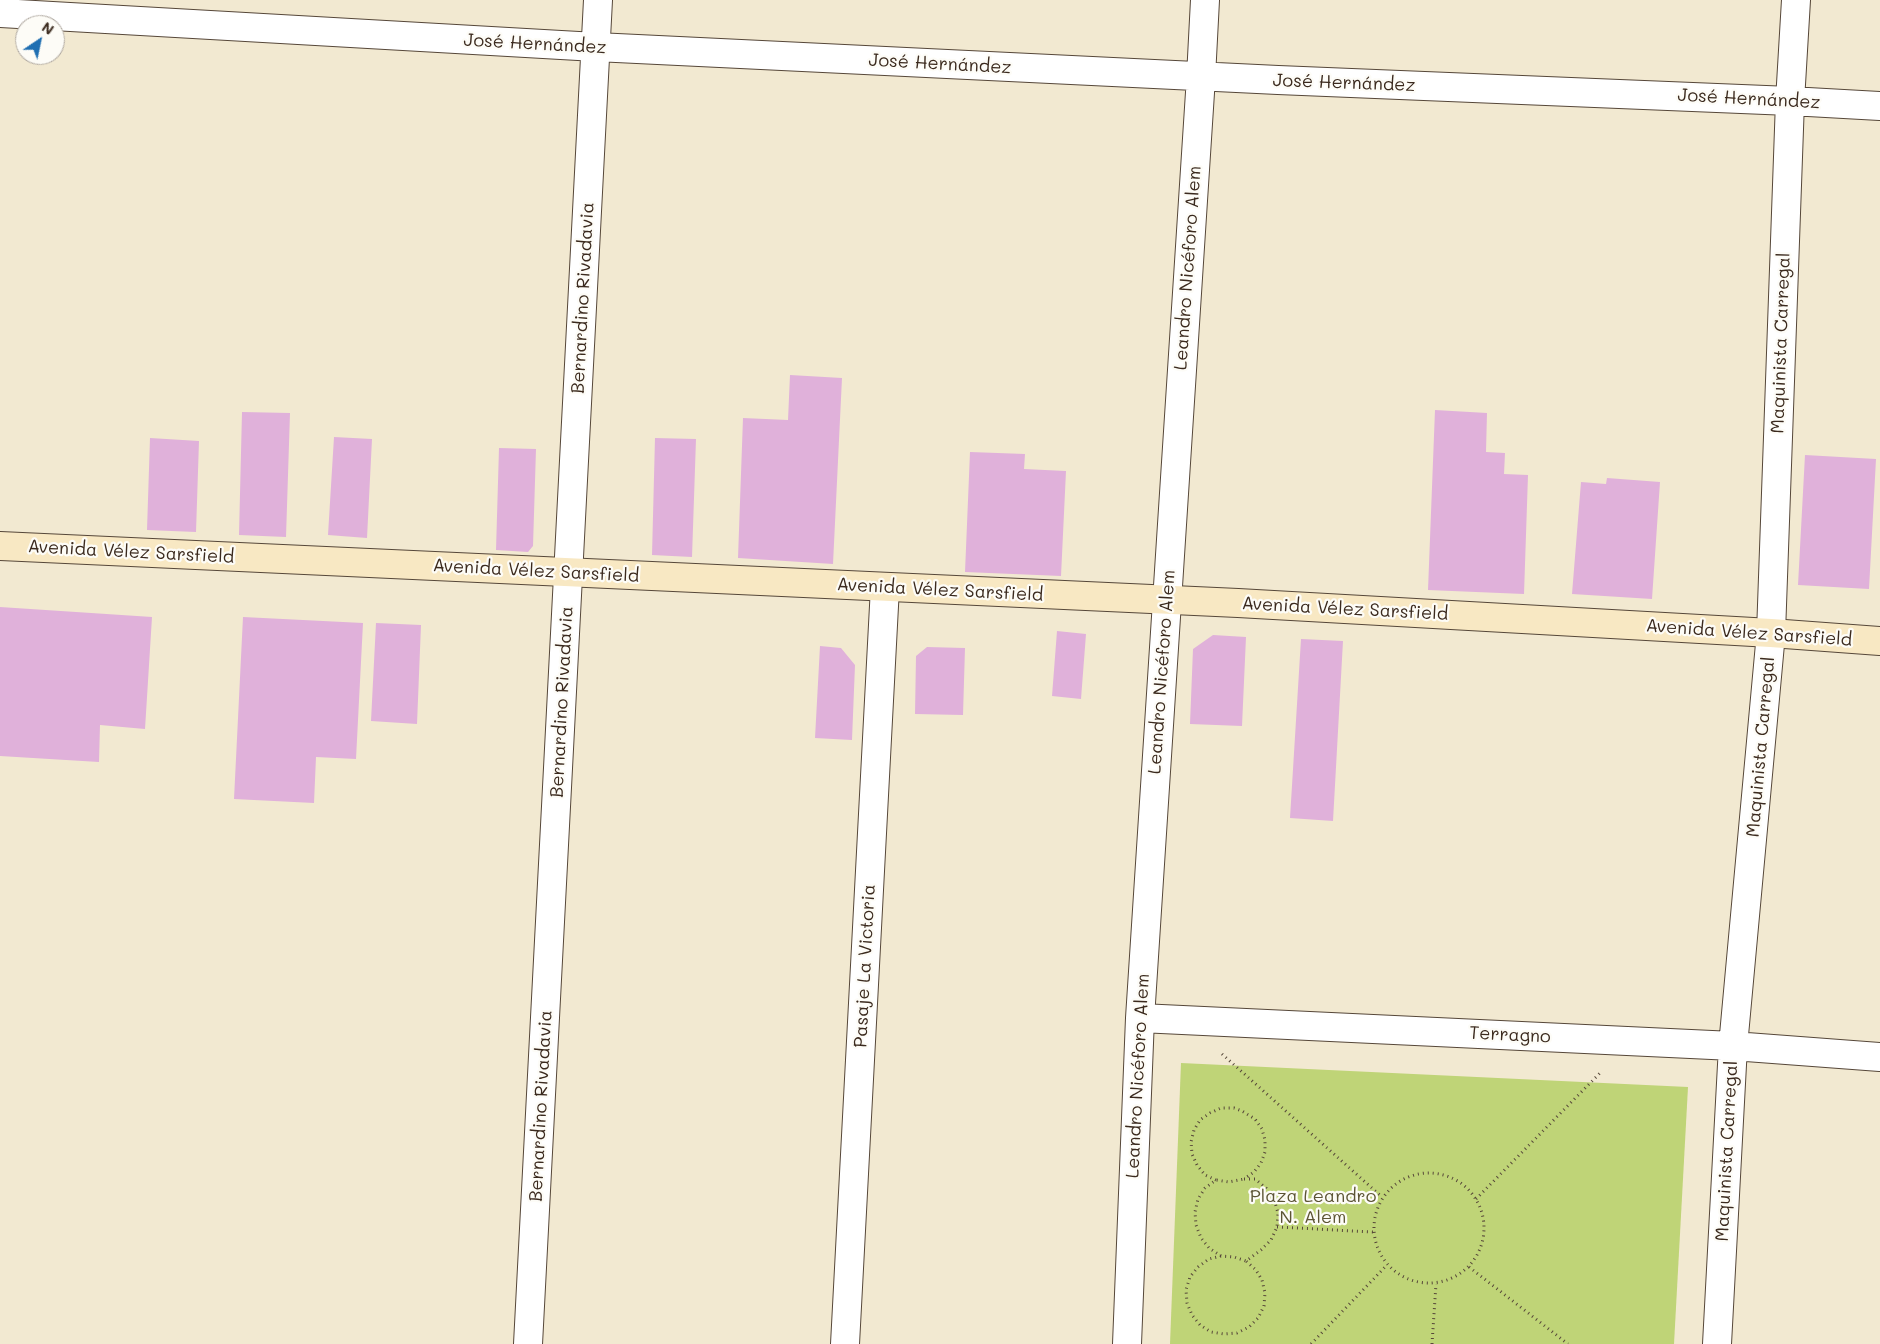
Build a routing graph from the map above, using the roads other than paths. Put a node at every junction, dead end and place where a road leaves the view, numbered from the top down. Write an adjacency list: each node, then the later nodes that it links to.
1 (598, 0): 5 (street, Bernardino Rivadavia)
2 (1204, 0): 6 (street, Leandro Nicéforo Alem)
3 (1796, 0): 7 (street, Maquinista Carregal)
4 (0, 13): 5 (street, José Hernández)
5 (596, 47): 6 (street, José Hernández); 10 (street, Bernardino Rivadavia)
6 (1201, 77): 7 (street, José Hernández); 12 (street, Leandro Nicéforo Alem)
7 (1790, 100): 8 (street, José Hernández); 13 (street, Maquinista Carregal)
8 (1880, 106)
9 (0, 546): 10 (main road, Avenida Vélez Sarsfield)
10 (569, 573): 11 (main road, Avenida Vélez Sarsfield); 18 (street, Bernardino Rivadavia)
11 (885, 587): 12 (main road, Avenida Vélez Sarsfield); 19 (street, Pasaje La Victoria)
12 (1166, 600): 13 (main road, Avenida Vélez Sarsfield); 15 (street, Leandro Nicéforo Alem)
13 (1771, 632): 14 (main road, Avenida Vélez Sarsfield); 16 (street, Maquinista Carregal)
14 (1880, 641)
15 (1140, 1018): 16 (street, Terragno); 20 (street, Leandro Nicéforo Alem)
16 (1733, 1046): 17 (street, Terragno); 21 (street, Maquinista Carregal)
17 (1880, 1058)
18 (528, 1344)
19 (845, 1344)
20 (1127, 1344)
21 (1717, 1344)

